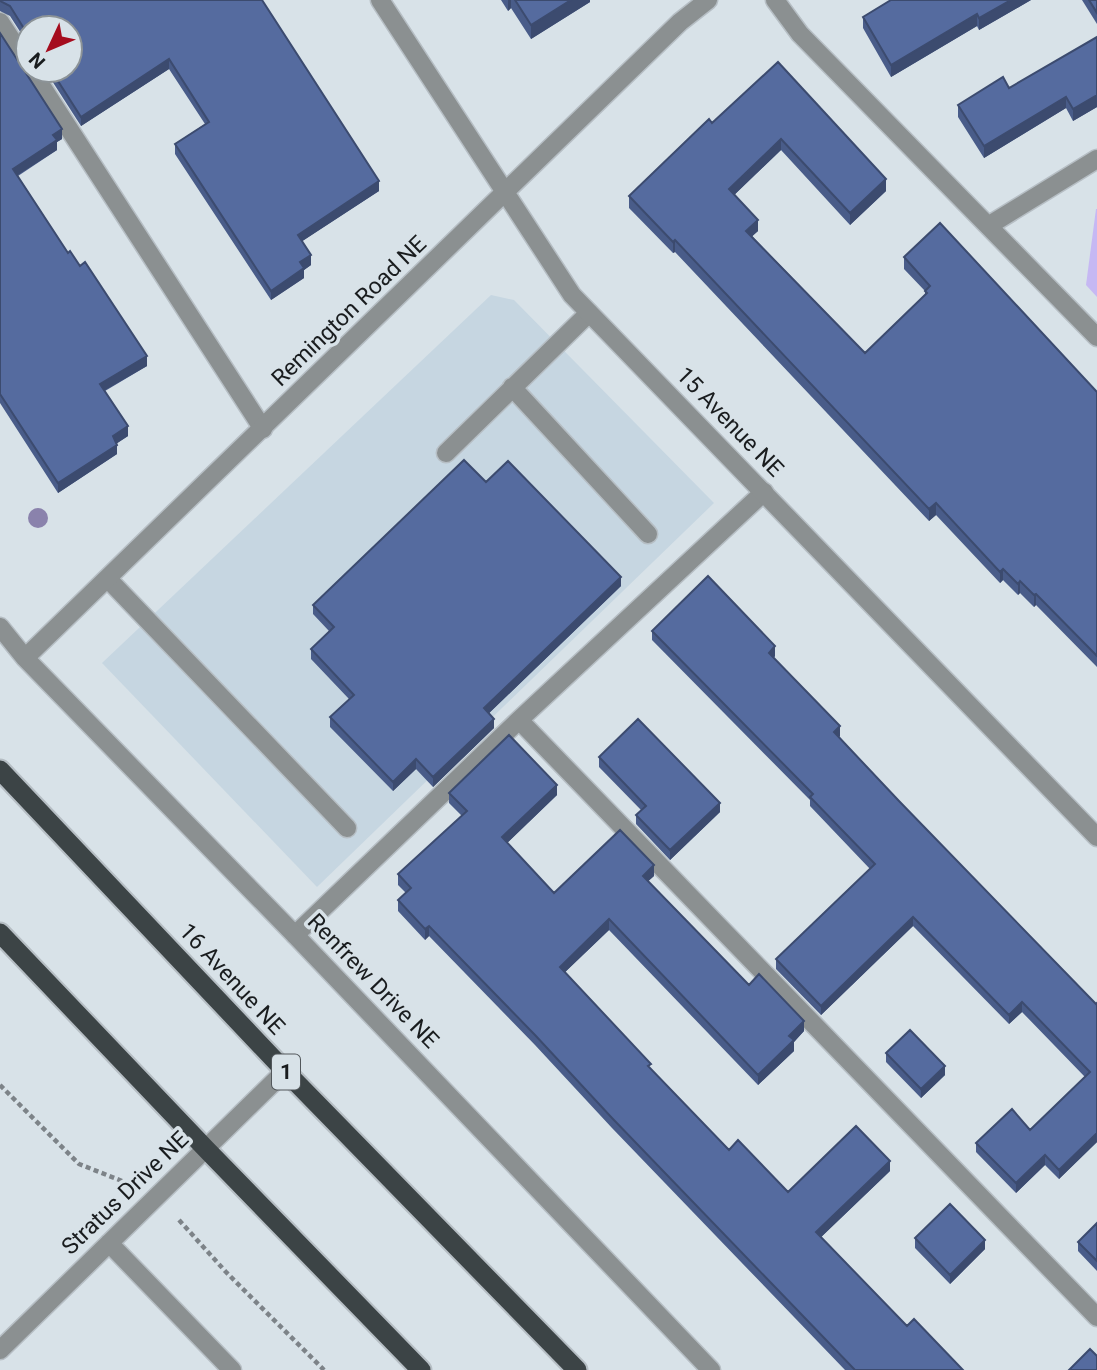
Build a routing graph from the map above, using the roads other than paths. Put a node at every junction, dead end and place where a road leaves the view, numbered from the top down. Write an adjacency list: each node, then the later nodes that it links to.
1 (380, 0): 8 (street, 15 Avenue NE)
2 (708, 0): 8 (street, Remington Road NE)
3 (775, 0): 9 (street)
4 (0, 22): 5 (street)
5 (14, 44)
6 (40, 84): 13 (street)
7 (1097, 159): 9 (street)
8 (505, 193): 10 (street, 15 Avenue NE); 13 (street, Remington Road NE)
9 (988, 226): 11 (street)
10 (589, 313): 12 (street); 15 (street, 15 Avenue NE)
11 (1097, 337)
12 (512, 387): 14 (street); 16 (street)
13 (263, 429): 17 (street, Remington Road NE)
14 (446, 453)
15 (764, 492): 20 (street); 23 (street, 15 Avenue NE)
16 (648, 534)
17 (108, 579): 19 (street, Remington Road NE); 22 (street)
18 (0, 627): 19 (street, Renfrew Drive NE)
19 (25, 658): 25 (street, Renfrew Drive NE)
20 (519, 720): 25 (street); 29 (street)
21 (0, 770): 26 (highway, 16 Avenue NE / 1)
22 (347, 828)
23 (1097, 837)
24 (0, 933): 27 (highway)
25 (295, 935): 34 (street, Renfrew Drive NE)
26 (285, 1071): 27 (street, Stratus Drive NE); 33 (highway, 16 Avenue NE / 1)
27 (205, 1149): 28 (street, Stratus Drive NE); 32 (highway)
28 (109, 1243): 30 (street, Stratus Drive NE); 31 (street)
29 (1097, 1317)
30 (0, 1350)
31 (232, 1370)
32 (421, 1370)
33 (577, 1370)
34 (711, 1370)

